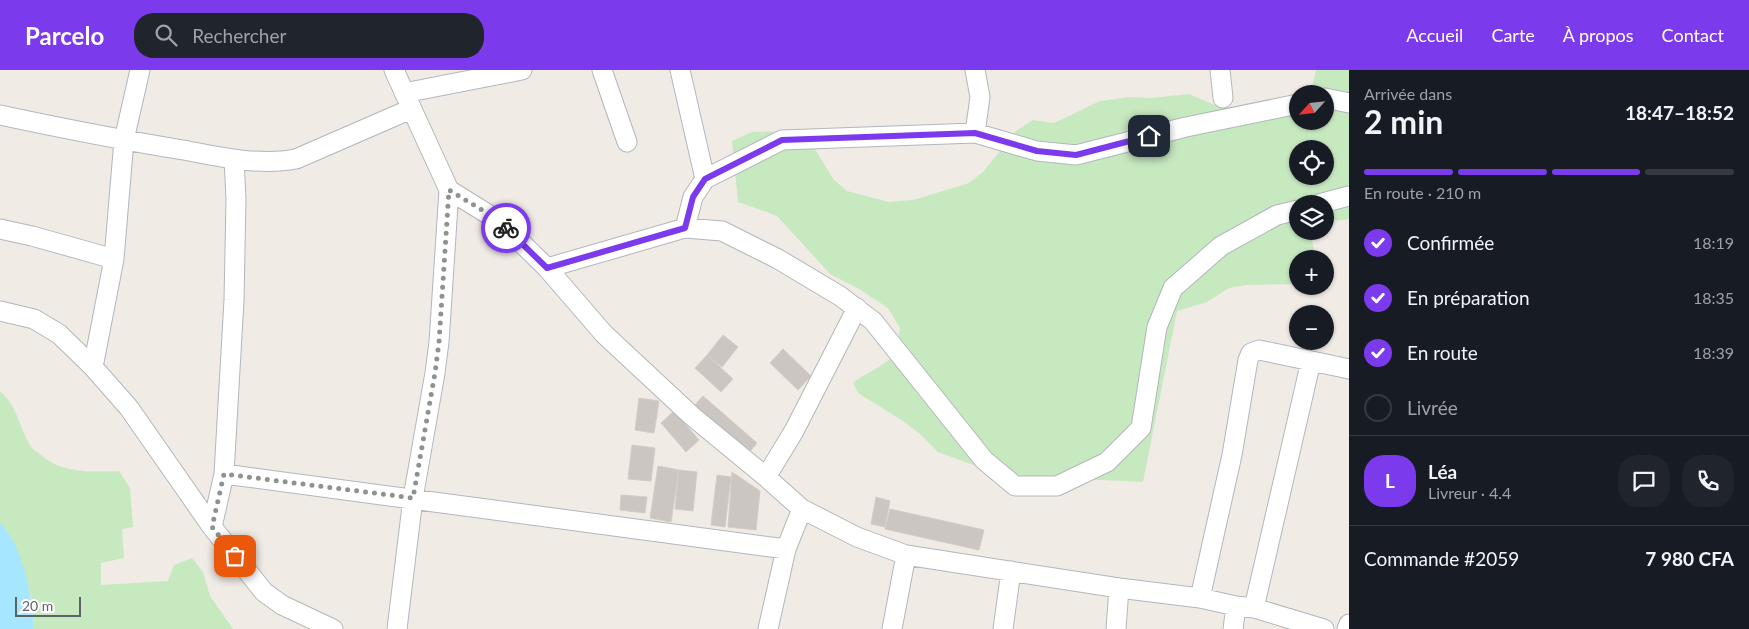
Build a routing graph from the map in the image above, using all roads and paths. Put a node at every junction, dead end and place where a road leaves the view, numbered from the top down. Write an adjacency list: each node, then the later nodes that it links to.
1 (140, 70): 15 (street)
2 (394, 70): 10 (street)
3 (522, 70): 10 (street)
4 (602, 70): 16 (street)
5 (680, 70): 18 (street)
6 (975, 70): 14 (street)
7 (1220, 70): 8 (street)
8 (1223, 98)
9 (1334, 100): 11 (street)
10 (407, 101): 17 (street); 19 (street)
11 (1349, 103)
12 (1289, 106): 14 (street)
13 (0, 116): 15 (street)
14 (975, 133): 18 (street)
15 (124, 140): 17 (street); 25 (street)
16 (627, 142)
17 (234, 159): 32 (street)
18 (705, 179): 23 (street)
19 (449, 190): 26 (street); 34 (street)
20 (1349, 196): 21 (street)
21 (1334, 200)
22 (1289, 212): 27 (street)
23 (685, 228): 26 (street); 27 (street)
24 (0, 229): 25 (street)
25 (114, 259): 30 (street)
26 (547, 268): 33 (street)
27 (856, 308): 33 (street)
28 (0, 311): 30 (street)
29 (1311, 361): 31 (street); 41 (street); 43 (street)
30 (93, 367): 36 (street)
31 (1349, 369)
32 (224, 474): 34 (street); 36 (street)
33 (766, 477): 35 (street)
34 (413, 498): 37 (street); 46 (street)
35 (802, 509): 37 (street); 38 (street)
36 (212, 527): 45 (street)
37 (786, 549): 47 (street)
38 (906, 554): 39 (street); 48 (street)
39 (1011, 571): 40 (street); 49 (street)
40 (1119, 588): 41 (street); 50 (street)
41 (1200, 598): 42 (street)
42 (1236, 606): 43 (street); 51 (street)
43 (1254, 608): 52 (street)
44 (1349, 624): 53 (street)
45 (332, 629)
46 (398, 629)
47 (768, 629)
48 (892, 629)
49 (1003, 629)
50 (1116, 629)
51 (1233, 629)
52 (1324, 629)
53 (1347, 629)

